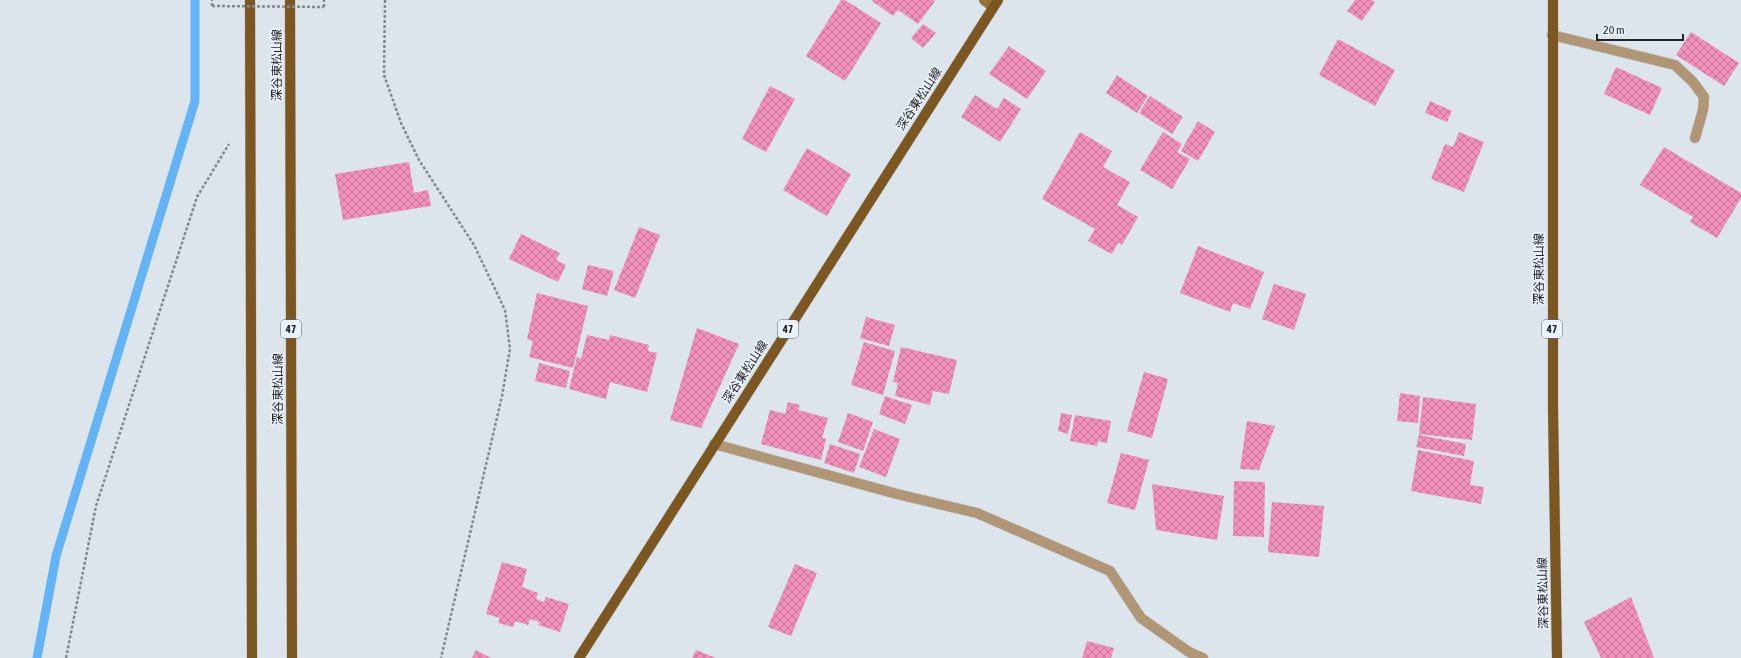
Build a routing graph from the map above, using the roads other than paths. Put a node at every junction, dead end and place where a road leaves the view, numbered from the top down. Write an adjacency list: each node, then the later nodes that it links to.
1 (250, 0): 9 (main road)
2 (290, 0): 10 (main road, 深谷東松山線 / 47)
3 (984, 0): 5 (street)
4 (1553, 0): 6 (main road, 深谷東松山線 / 47)
5 (995, 3): 8 (main road, 深谷東松山線 / 47)
6 (1552, 35): 7 (lane); 13 (main road, 深谷東松山線 / 47)
7 (1695, 138)
8 (714, 444): 11 (main road, 深谷東松山線 / 47); 12 (lane)
9 (252, 658)
10 (292, 658)
11 (579, 658)
12 (1203, 658)
13 (1557, 658)

